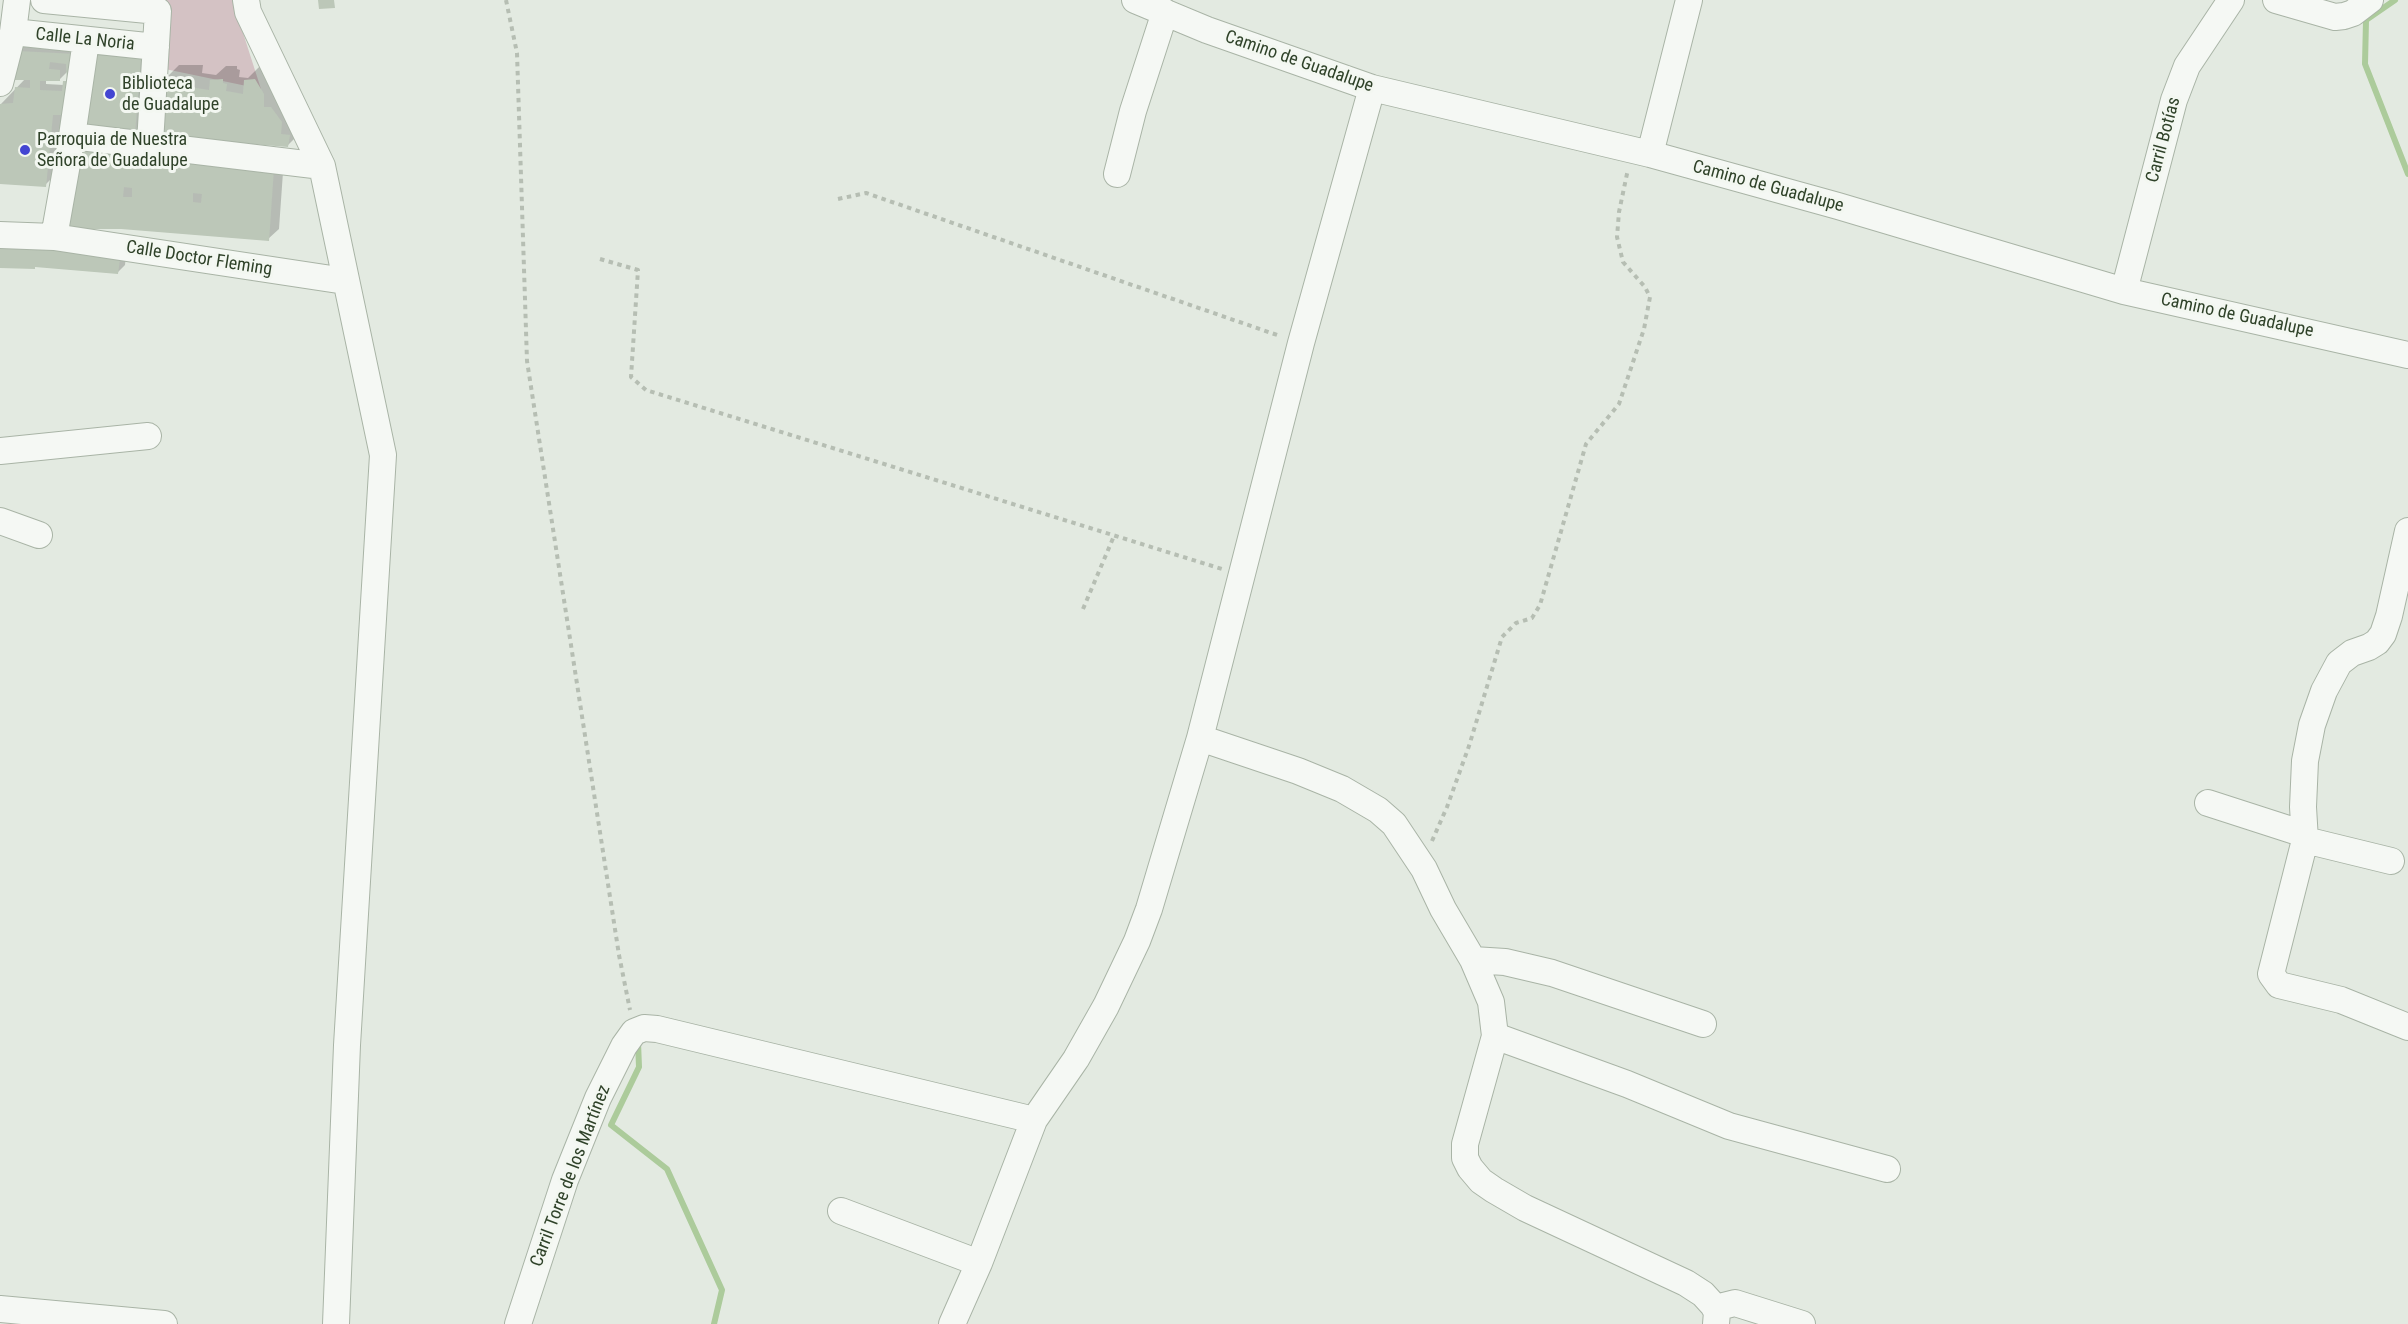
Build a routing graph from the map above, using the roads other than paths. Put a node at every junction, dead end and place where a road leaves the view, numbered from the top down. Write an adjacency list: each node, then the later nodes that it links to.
1 (17, 0): 10 (street)
2 (44, 0): 12 (street)
3 (246, 0): 18 (street)
4 (1135, 0): 9 (street, Camino de Guadalupe)
5 (1689, 0): 17 (street)
6 (2276, 0): 7 (street)
7 (2370, 0)
8 (2224, 1): 23 (street, Carril Botías)
9 (1165, 12): 14 (street, Camino de Guadalupe); 19 (street)
10 (13, 32): 11 (street, Calle La Noria); 13 (street)
11 (86, 41): 12 (street, Calle La Noria); 15 (street)
12 (156, 47): 16 (street)
13 (0, 83)
14 (1372, 88): 17 (street, Camino de Guadalupe); 30 (street)
15 (72, 136): 16 (street); 21 (street)
16 (150, 143): 18 (street)
17 (1640, 153): 23 (street, Camino de Guadalupe)
18 (322, 166): 22 (street)
19 (1117, 174)
20 (0, 235): 21 (street, Calle Doctor Fleming)
21 (54, 237): 22 (street, Calle Doctor Fleming)
22 (345, 281): 45 (street)
23 (2124, 291): 24 (street, Camino de Guadalupe)
24 (2408, 355)
25 (148, 436): 26 (street)
26 (0, 451)
27 (0, 521): 29 (street)
28 (2408, 531): 32 (street)
29 (39, 535)
30 (1200, 738): 34 (street); 38 (street)
31 (2208, 803): 32 (street)
32 (2305, 837): 33 (street); 36 (street)
33 (2391, 861)
34 (1473, 960): 35 (street); 37 (street)
35 (1703, 1024)
36 (2408, 1027)
37 (1495, 1036): 39 (street); 43 (street)
38 (1034, 1120): 41 (street); 46 (street, Carril Torre de los Martínez)
39 (1887, 1169)
40 (841, 1210): 41 (street)
41 (979, 1263): 47 (street)
42 (0, 1309): 44 (street)
43 (1715, 1316): 48 (street)
44 (164, 1324)
45 (336, 1324)
46 (519, 1324)
47 (952, 1324)
48 (1802, 1324)

